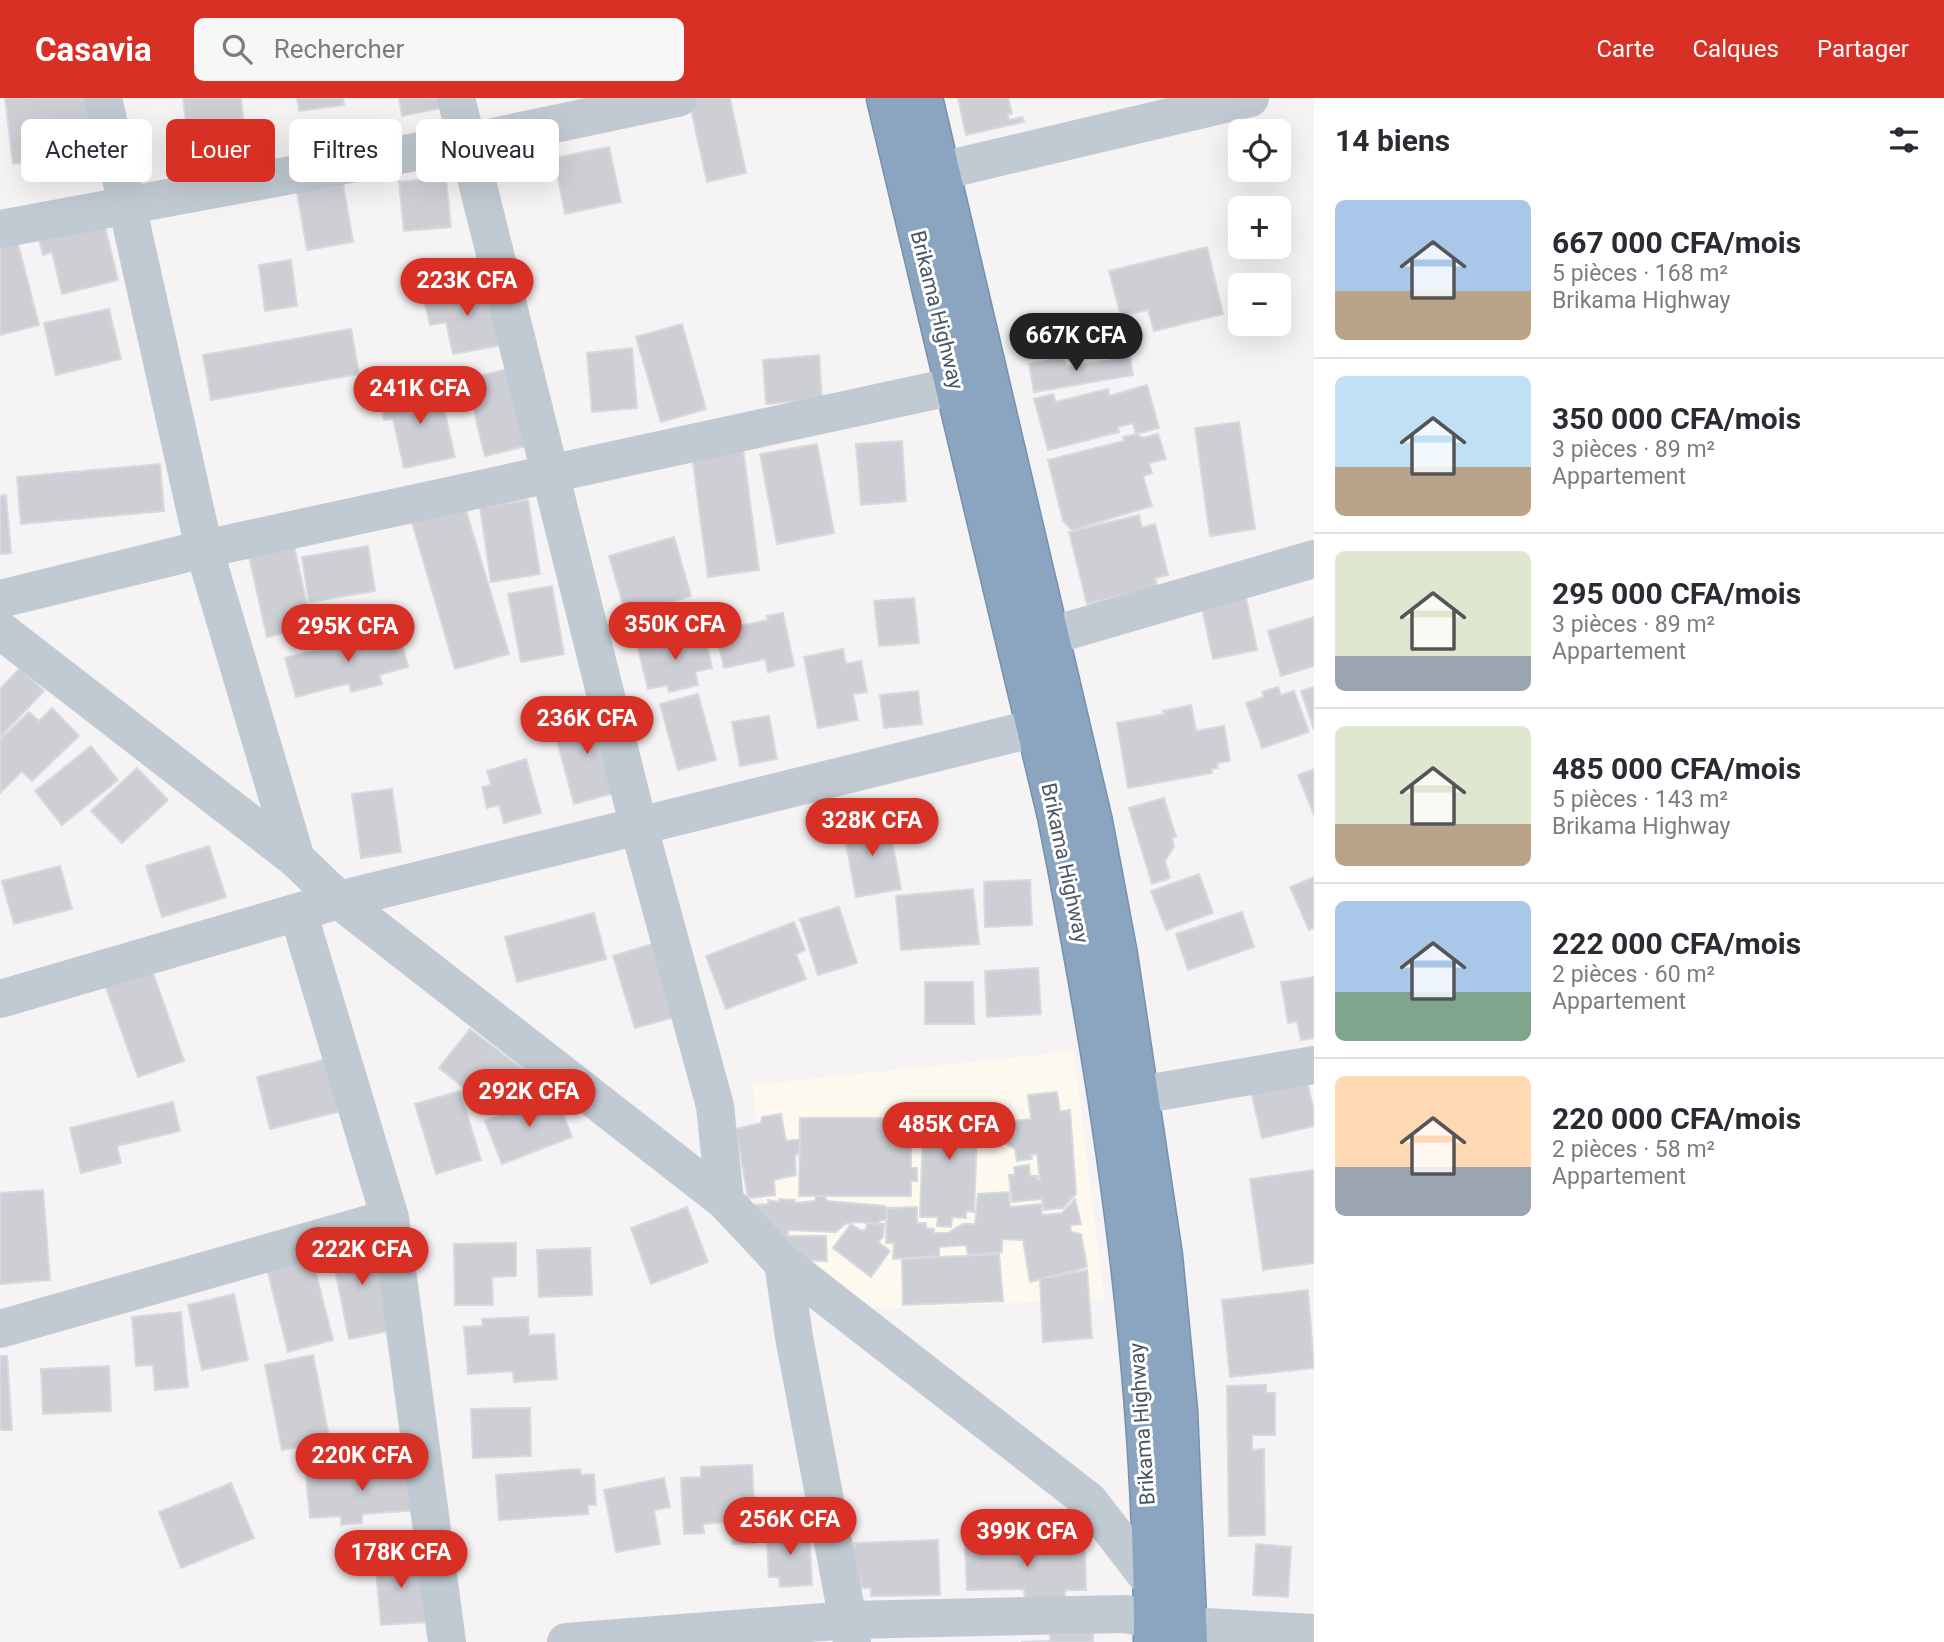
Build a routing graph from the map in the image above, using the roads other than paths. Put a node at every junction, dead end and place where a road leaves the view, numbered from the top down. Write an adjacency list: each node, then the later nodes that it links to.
1 (103, 98): 12 (street)
2 (456, 98): 7 (street)
3 (678, 98): 8 (street)
4 (886, 98): 14 (highway, Brikama Highway)
5 (923, 98): 10 (highway, Brikama Highway)
6 (1250, 98): 10 (street)
7 (462, 119)
8 (559, 123)
9 (416, 152): 12 (street)
10 (941, 171): 20 (highway, Brikama Highway)
11 (479, 182): 15 (street)
12 (129, 207): 13 (street); 16 (street)
13 (0, 229)
14 (955, 386): 15 (street); 21 (highway, Brikama Highway)
15 (551, 473): 16 (street); 22 (street)
16 (204, 549): 18 (street); 23 (street)
17 (1314, 559): 20 (street)
18 (0, 599)
19 (0, 630): 23 (street)
20 (1050, 636): 28 (highway, Brikama Highway)
21 (1036, 728): 22 (street); 33 (highway, Brikama Highway)
22 (638, 824): 24 (street); 29 (street)
23 (296, 859): 24 (street)
24 (339, 900): 25 (street); 29 (street)
25 (298, 912): 26 (street); 30 (street)
26 (0, 999)
27 (1314, 1065): 28 (street)
28 (1140, 1095): 35 (highway, Brikama Highway)
29 (725, 1201): 31 (street)
30 (390, 1218): 32 (street); 37 (street)
31 (783, 1263): 33 (street); 34 (street)
32 (0, 1329)
33 (1153, 1584): 35 (highway, Brikama Highway)
34 (850, 1631): 35 (street); 38 (street)
35 (1171, 1633): 36 (street)
36 (1314, 1633)
37 (447, 1642)
38 (566, 1642)

